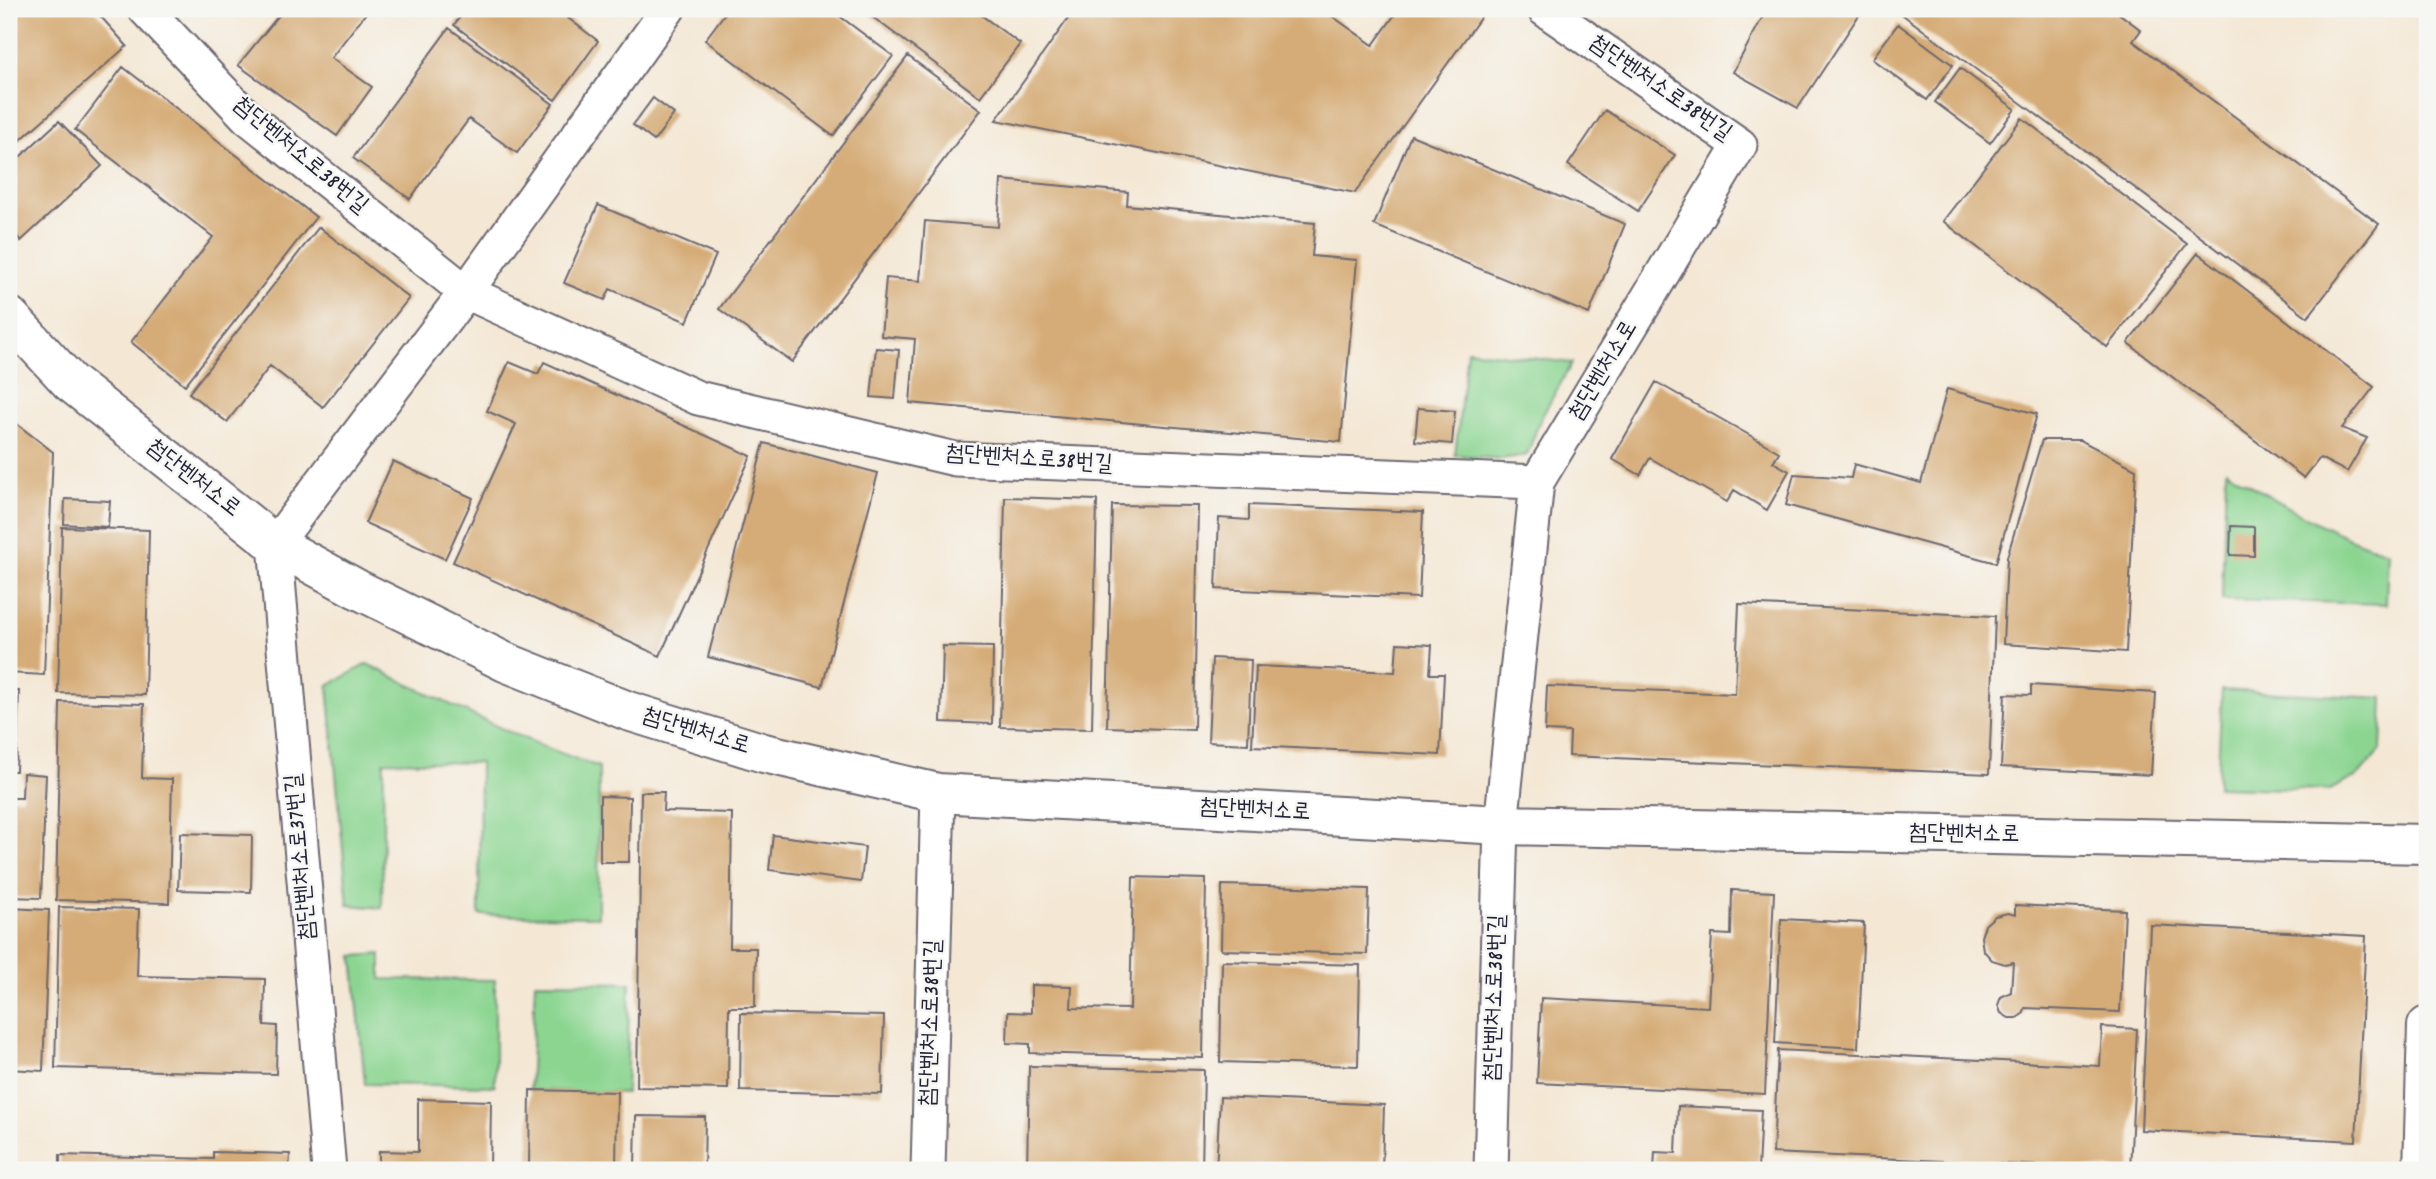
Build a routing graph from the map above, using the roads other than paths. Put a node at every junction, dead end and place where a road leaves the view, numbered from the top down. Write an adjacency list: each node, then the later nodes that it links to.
1 (145, 9): 5 (street, 첨단벤처소로38번길)
2 (668, 9): 5 (street)
3 (1545, 9): 4 (street, 첨단벤처소로38번길)
4 (1740, 145): 7 (street, 첨단벤처소로)
5 (466, 292): 7 (street, 첨단벤처소로38번길); 8 (street)
6 (9, 316): 8 (street, 첨단벤처소로)
7 (1537, 482): 10 (street, 첨단벤처소로)
8 (275, 544): 9 (street, 첨단벤처소로); 13 (street, 첨단벤처소로37번길)
9 (938, 793): 10 (street, 첨단벤처소로); 14 (street, 첨단벤처소로38번길)
10 (1501, 825): 11 (street, 첨단벤처소로); 15 (street, 첨단벤처소로38번길)
11 (2427, 844)
12 (2427, 1026): 16 (street)
13 (329, 1170)
14 (928, 1170)
15 (1491, 1170)
16 (2423, 1170)

